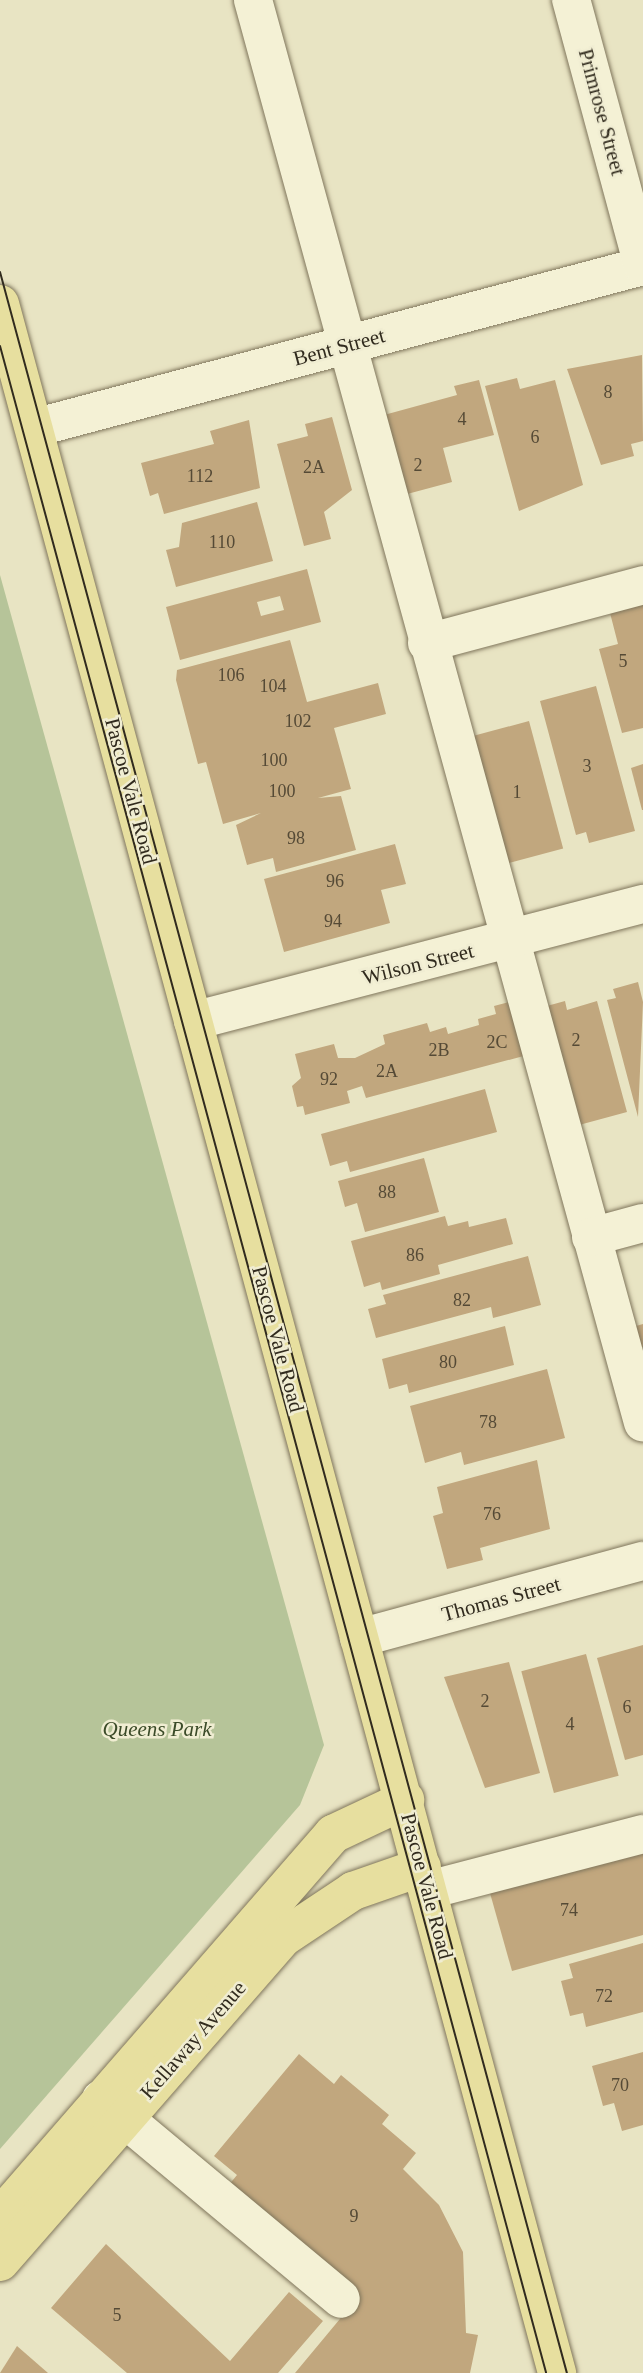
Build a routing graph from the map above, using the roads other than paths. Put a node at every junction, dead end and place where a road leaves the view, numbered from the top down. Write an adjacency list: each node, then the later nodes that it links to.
1 (253, 0): 5 (street)
2 (571, 0): 3 (street, Primrose Street)
3 (643, 265): 5 (street, Bent Street)
4 (0, 304): 6 (main road, Pascoe Vale Road)
5 (347, 345): 7 (street, Bent Street); 9 (street)
6 (10, 372): 7 (main road, Pascoe Vale Road)
7 (34, 428): 12 (main road, Pascoe Vale Road)
8 (643, 585): 9 (street)
9 (427, 643): 11 (street)
10 (643, 904): 11 (street, Wilson Street)
11 (509, 940): 12 (street, Wilson Street); 14 (street)
12 (193, 1021): 17 (main road, Pascoe Vale Road)
13 (643, 1223): 14 (street)
14 (592, 1237): 15 (street)
15 (643, 1423)
16 (643, 1561): 17 (street, Thomas Street)
17 (359, 1638): 18 (main road, Pascoe Vale Road)
18 (405, 1800): 20 (main road, Pascoe Vale Road); 21 (main road, Kellaway Avenue)
19 (643, 1834): 20 (street)
20 (425, 1879): 21 (main road, Kellaway Avenue); 25 (main road, Pascoe Vale Road)
21 (113, 2109): 22 (main road, Kellaway Avenue); 23 (main road, Kellaway Avenue); 24 (street)
22 (0, 2217)
23 (0, 2262)
24 (341, 2299)
25 (557, 2373)

